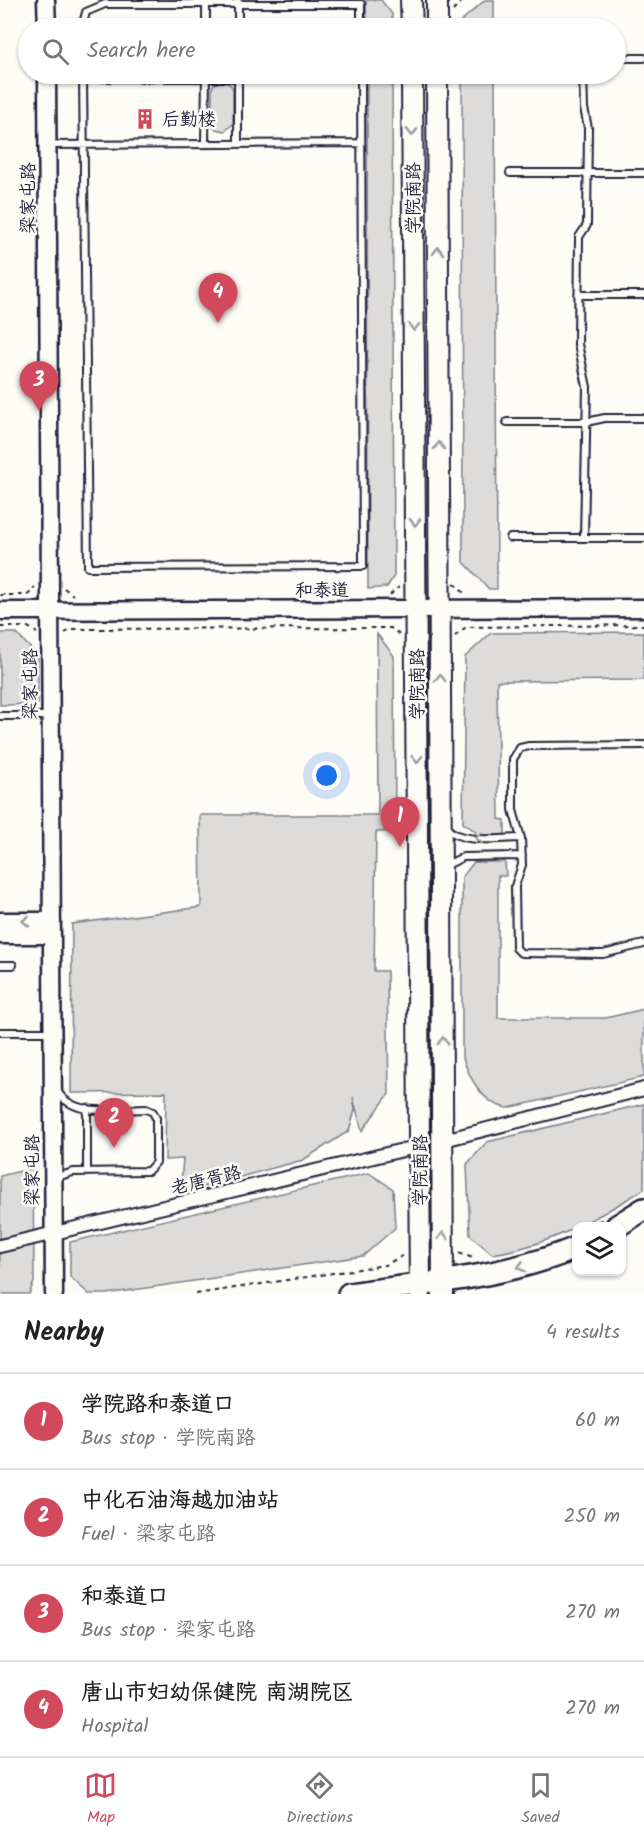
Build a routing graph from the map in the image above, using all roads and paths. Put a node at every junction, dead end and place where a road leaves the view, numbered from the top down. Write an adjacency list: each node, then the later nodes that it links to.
1 (46, 0): 7 (street)
2 (411, 0): 12 (main road)
3 (463, 0): 6 (path)
4 (206, 2): 5 (lane); 8 (lane); 9 (lane)
5 (238, 2): 10 (lane); 11 (lane)
6 (445, 5)
7 (47, 18)
8 (84, 18)
9 (206, 18)
10 (238, 18)
11 (361, 18)
12 (412, 18)
13 (626, 58): 14 (lane)
14 (644, 58)
15 (47, 84): 26 (street, 梁家屯路)
16 (83, 84): 27 (lane)
17 (206, 84): 24 (lane)
18 (238, 84): 25 (lane)
19 (361, 84): 23 (lane)
20 (412, 84): 48 (main road, 学院南路, one-way to 48)
21 (437, 84): 49 (main road, 学院南路, one-way to 21)
22 (583, 84): 29 (lane)
23 (361, 142): 25 (lane); 27 (lane)
24 (205, 144): 25 (lane); 27 (lane)
25 (238, 144)
26 (47, 145): 27 (lane); 50 (street, 梁家屯路)
27 (83, 145)
28 (510, 173): 29 (lane)
29 (588, 173): 30 (lane); 32 (lane)
30 (644, 174)
31 (644, 295): 32 (lane)
32 (578, 296): 35 (lane)
33 (644, 418): 35 (lane)
34 (507, 422): 35 (lane)
35 (586, 422): 37 (lane)
36 (510, 538): 37 (lane)
37 (584, 538): 38 (lane)
38 (644, 538)
39 (453, 581): 46 (path)
40 (39, 582): 43 (path)
41 (405, 582): 44 (path)
42 (59, 583): 45 (path)
43 (0, 595)
44 (380, 595)
45 (83, 596)
46 (466, 596)
47 (644, 608): 49 (street, 和泰道)
48 (416, 609): 49 (street, 和泰道); 50 (street, 和泰道); 77 (main road, 学院南路, one-way to 77)
49 (440, 609): 61 (main road, 学院南路, one-way to 49)
50 (50, 610): 51 (street, 和泰道); 59 (street, 梁家屯路)
51 (0, 611)
52 (644, 625): 56 (path)
53 (0, 627): 54 (path)
54 (41, 636)
55 (61, 636): 57 (path)
56 (454, 636)
57 (403, 638)
58 (0, 716): 59 (lane)
59 (50, 716): 66 (street, 梁家屯路)
60 (644, 745): 62 (lane)
61 (442, 824): 62 (lane, one-way to 61); 64 (main road, 学院南路)
62 (521, 838): 63 (lane)
63 (522, 856): 64 (lane); 68 (lane)
64 (442, 868): 76 (main road, 学院南路, one-way to 64)
65 (0, 921): 66 (street, one-way to 65)
66 (52, 928): 67 (street); 72 (street, 梁家屯路)
67 (0, 935)
68 (644, 944)
69 (0, 965): 70 (lane)
70 (12, 965)
71 (0, 1032): 72 (lane)
72 (52, 1032): 73 (street, 梁家屯路)
73 (52, 1082): 75 (lane); 79 (street, 梁家屯路)
74 (644, 1089): 76 (street)
75 (87, 1108): 78 (lane); 78 (lane)
76 (444, 1140): 88 (main road, 学院南路, one-way to 76)
77 (420, 1146): 82 (street, 老唐胥路); 89 (main road, 学院南路)
78 (87, 1171): 79 (lane)
79 (52, 1181): 82 (street, 梁家屯路)
80 (644, 1209): 81 (highway)
81 (624, 1222)
82 (52, 1235): 83 (street, 老唐胥路); 90 (street, 梁家屯路)
83 (0, 1246)
84 (572, 1249): 88 (highway, one-way to 88)
85 (459, 1253): 87 (path)
86 (405, 1254): 91 (path)
87 (484, 1261)
88 (443, 1288): 89 (highway)
89 (421, 1289): 92 (highway)
90 (54, 1294)
91 (196, 1294)
92 (349, 1294)

